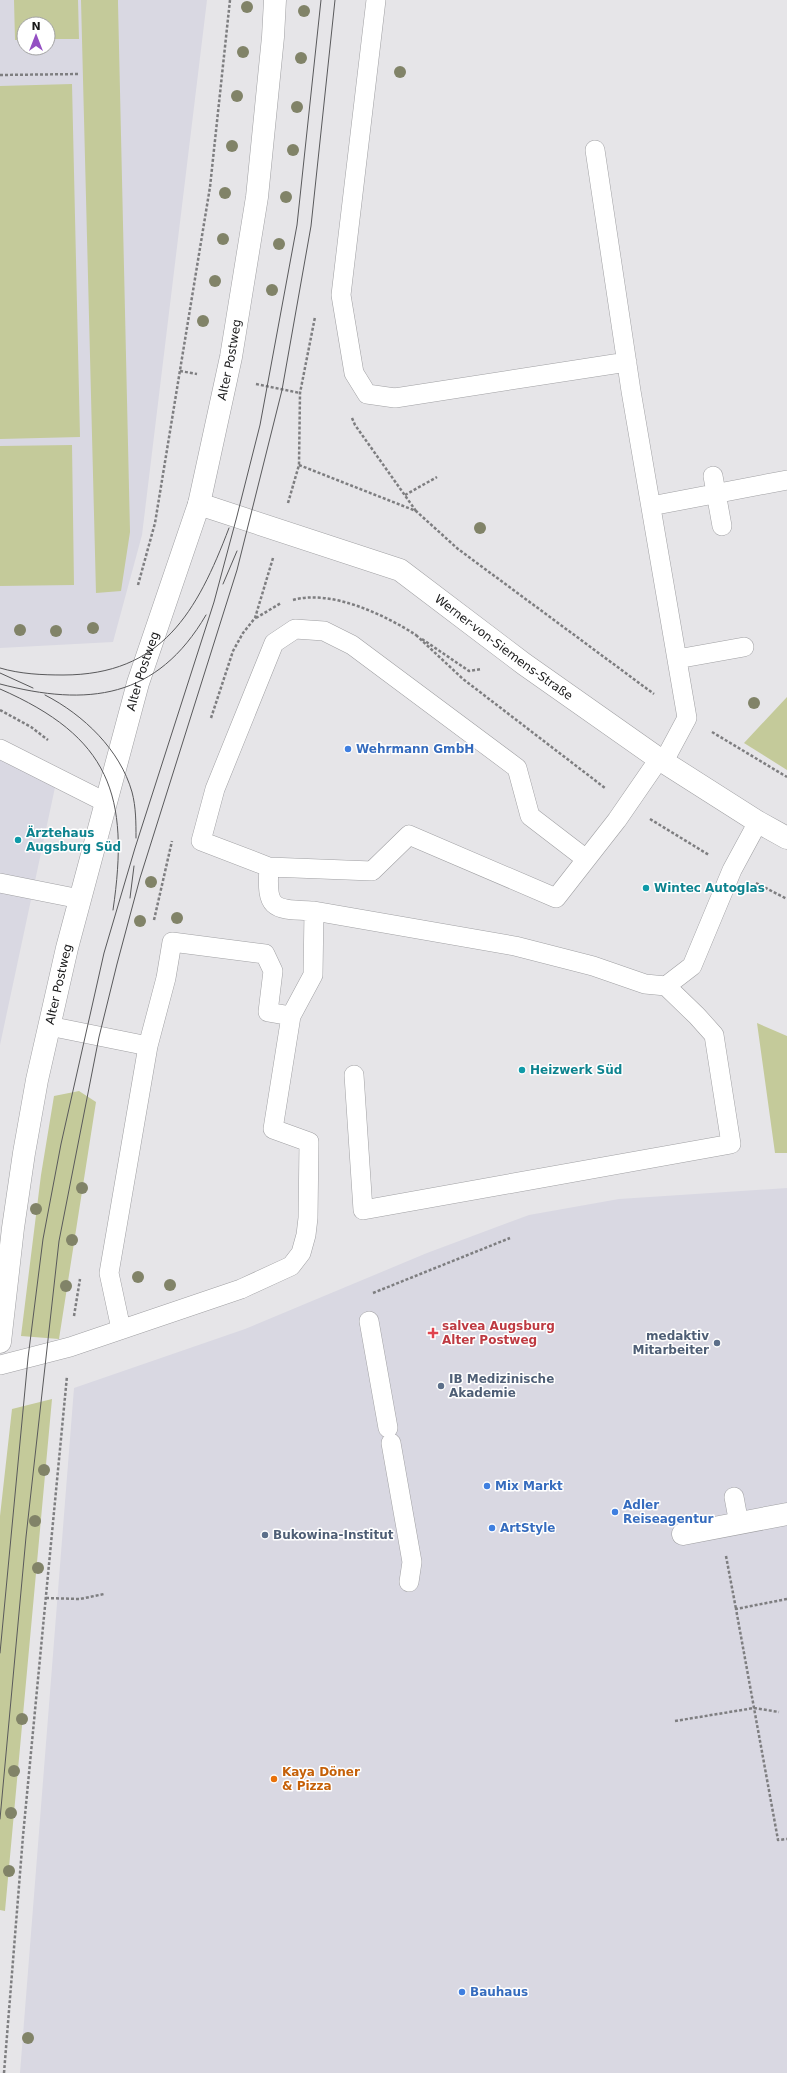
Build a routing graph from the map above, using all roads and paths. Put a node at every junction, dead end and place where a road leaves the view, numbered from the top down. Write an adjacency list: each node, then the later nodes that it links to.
1 (230, 0): 16 (path)
2 (275, 0): 13 (street, Alter Postweg)
3 (376, 0): 7 (lane)
4 (80, 74): 5 (path)
5 (0, 76)
6 (595, 150): 7 (lane)
7 (626, 362): 14 (lane)
8 (299, 465): 20 (path)
9 (437, 478): 12 (path)
10 (787, 480): 11 (lane)
11 (714, 485): 14 (lane); 15 (lane)
12 (405, 495)
13 (199, 504): 22 (street, Werner-von-Siemens-Straße); 24 (street, Alter Postweg)
14 (648, 517): 19 (lane)
15 (722, 526)
16 (138, 588)
17 (416, 635): 25 (path)
18 (744, 647): 19 (lane)
19 (677, 659): 20 (lane)
20 (687, 718): 22 (lane); 23 (path)
21 (0, 749): 24 (lane)
22 (662, 760): 25 (lane); 26 (street, Werner-von-Siemens-Straße)
23 (787, 777)
24 (105, 802): 32 (street, Alter Postweg)
25 (627, 805): 28 (lane); 30 (path)
26 (758, 822): 27 (street, Werner-von-Siemens-Straße); 30 (lane)
27 (787, 838)
28 (586, 859): 29 (lane); 29 (lane)
29 (269, 867): 34 (lane)
30 (732, 870): 33 (path); 35 (lane)
31 (0, 883): 32 (lane)
32 (80, 899): 37 (street, Alter Postweg)
33 (787, 899)
34 (314, 911): 35 (lane); 36 (lane)
35 (666, 986): 39 (lane)
36 (291, 1016): 38 (lane); 43 (lane)
37 (49, 1026): 38 (lane); 40 (street, Alter Postweg)
38 (148, 1046): 43 (lane)
39 (354, 1075)
40 (6, 1227): 44 (street, Alter Postweg)
41 (510, 1238): 42 (path)
42 (369, 1321): 50 (lane)
43 (121, 1329): 45 (lane)
44 (0, 1342)
45 (0, 1365)
46 (734, 1497): 48 (lane)
47 (787, 1514): 48 (street)
48 (729, 1525): 49 (street); 54 (path)
49 (683, 1534)
50 (409, 1582)
51 (104, 1594): 52 (path)
52 (46, 1598)
53 (787, 1599): 54 (path)
54 (736, 1608): 55 (path)
55 (754, 1708): 56 (path); 57 (path); 58 (path)
56 (779, 1712)
57 (675, 1721)
58 (787, 1839)

